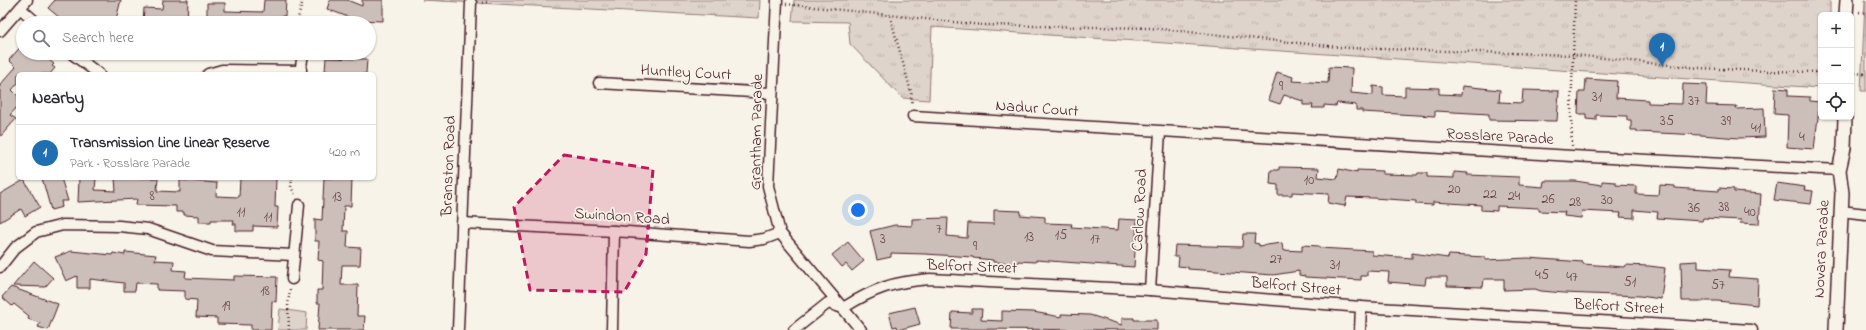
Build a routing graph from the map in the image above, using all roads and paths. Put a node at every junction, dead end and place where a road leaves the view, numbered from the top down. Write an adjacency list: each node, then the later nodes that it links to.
1 (303, 0): 9 (path)
2 (1575, 0): 12 (path)
3 (1847, 0): 7 (street)
4 (780, 2): 10 (path); 23 (street, Grantham Parade)
5 (471, 3): 33 (street, Branston Road)
6 (23, 4): 8 (street); 11 (street)
7 (1846, 12)
8 (32, 16)
9 (299, 16)
10 (890, 16): 12 (path); 24 (path)
11 (0, 31)
12 (1574, 55): 19 (path); 27 (path)
13 (80, 60): 15 (street)
14 (302, 60): 18 (street)
15 (96, 72)
16 (215, 72): 17 (street)
17 (275, 72)
18 (301, 72)
19 (1818, 72)
20 (1854, 73): 21 (path)
21 (1866, 74)
22 (599, 83): 23 (street, Huntley Court)
23 (772, 93): 35 (street, Grantham Parade)
24 (913, 116): 26 (street, Nadur Court)
25 (1845, 120): 28 (street)
26 (1160, 132): 27 (street, Rosslare Parade); 39 (street, Carlow Road)
27 (1572, 156): 28 (street, Rosslare Parade)
28 (1839, 170): 31 (street, Novara Parade)
29 (292, 180): 30 (path)
30 (299, 205): 36 (street)
31 (1841, 211): 32 (street); 49 (street, Novara Parade)
32 (1866, 214)
33 (462, 223): 34 (street, Swindon Road); 43 (street, Branston Road)
34 (614, 231): 35 (street, Swindon Road); 44 (street)
35 (780, 232): 41 (street, Grantham Parade)
36 (294, 255): 37 (street); 38 (street)
37 (0, 267)
38 (292, 279): 42 (path)
39 (1150, 290): 40 (street, Belfort Street); 41 (street, Belfort Street)
40 (1360, 307): 47 (street); 48 (street, Belfort Street)
41 (844, 308): 45 (street); 46 (street, Grantham Parade)
42 (289, 330)
43 (458, 330)
44 (612, 330)
45 (794, 330)
46 (861, 330)
47 (1360, 330)
48 (1752, 330)
49 (1836, 330)

